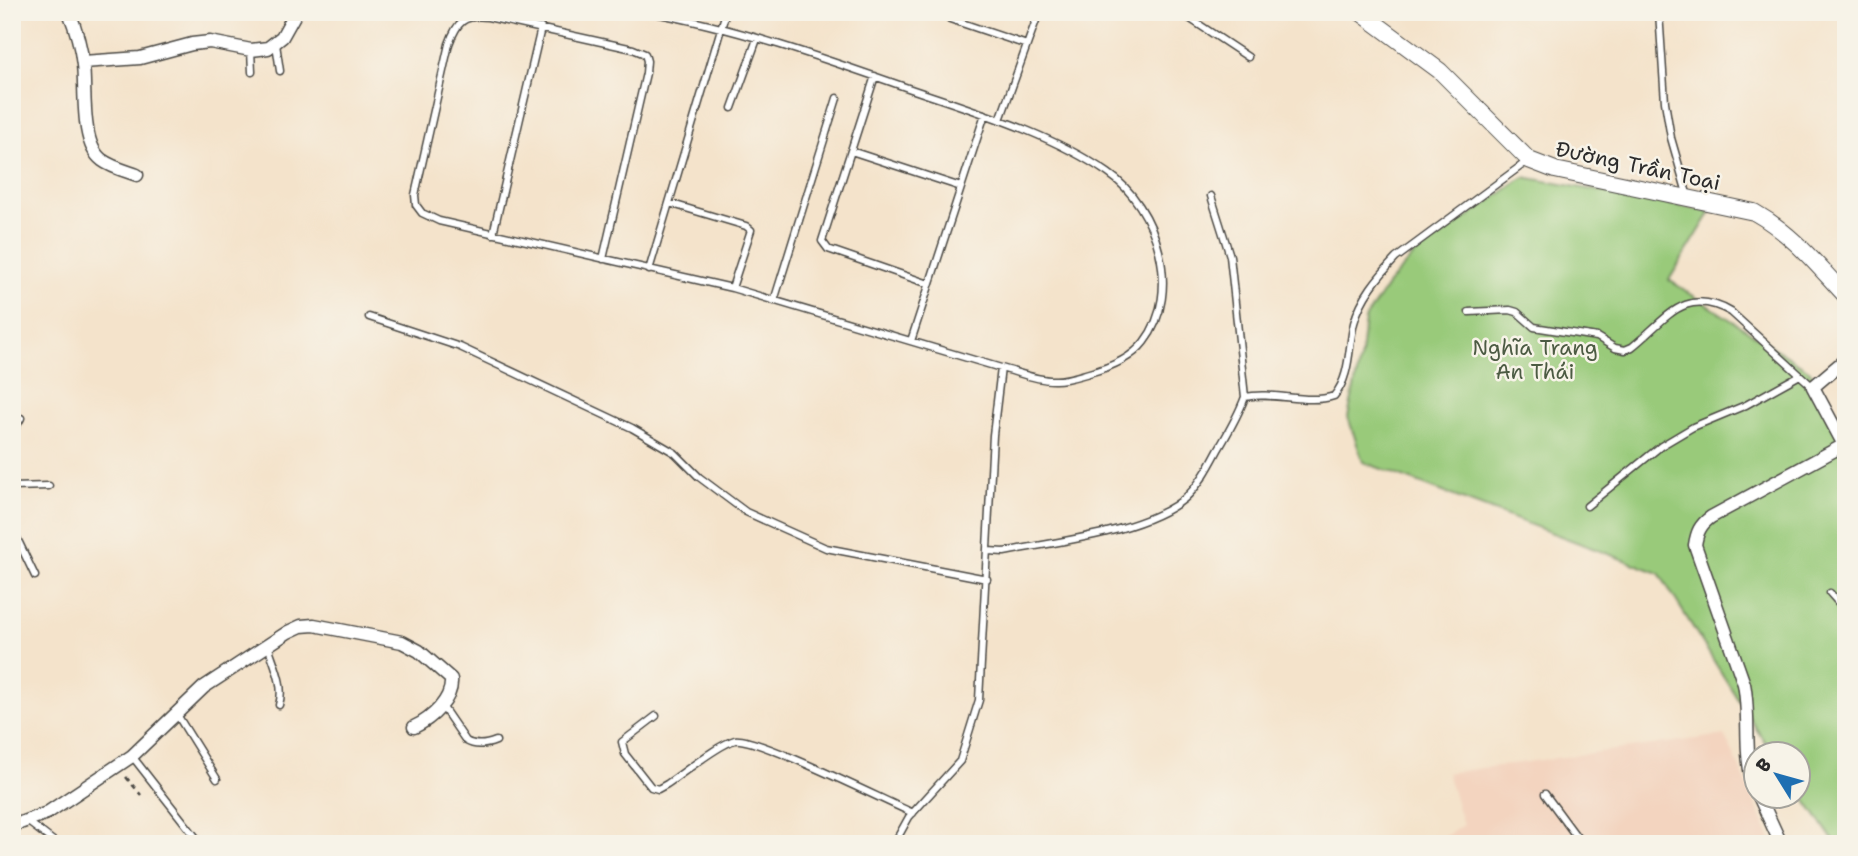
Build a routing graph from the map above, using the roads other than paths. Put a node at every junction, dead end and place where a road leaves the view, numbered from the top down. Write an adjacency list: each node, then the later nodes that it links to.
1 (69, 12): 17 (street)
2 (296, 12): 13 (street)
3 (726, 12): 11 (lane)
4 (944, 12): 14 (lane)
5 (1039, 12): 14 (lane)
6 (1181, 12): 16 (lane)
7 (1360, 12): 26 (street, Đường Trần Toại)
8 (1660, 12): 30 (lane)
9 (654, 13): 11 (lane)
10 (541, 28): 32 (lane); 32 (lane); 33 (lane)
11 (721, 28): 12 (lane); 31 (lane)
12 (757, 39): 20 (lane); 22 (lane)
13 (276, 44): 15 (street); 18 (lane)
14 (1027, 45): 24 (lane)
15 (251, 50): 17 (street); 19 (lane)
16 (1248, 57)
17 (83, 62): 27 (street)
18 (280, 71)
19 (252, 72)
20 (876, 76): 23 (lane); 25 (lane)
21 (837, 98): 38 (lane)
22 (732, 108)
23 (985, 114): 24 (lane); 28 (lane)
24 (1000, 120): 43 (lane)
25 (851, 151): 28 (lane); 35 (lane)
26 (1528, 160): 30 (street, Đường Trần Toại); 46 (lane)
27 (137, 175)
28 (961, 187): 35 (lane)
29 (1211, 196): 46 (lane)
30 (1689, 199): 37 (street, Đường Trần Toại)
31 (669, 203): 34 (lane); 36 (lane)
32 (493, 234): 33 (lane)
33 (603, 259): 34 (lane)
34 (649, 270): 36 (lane)
35 (929, 284): 41 (lane)
36 (732, 288): 38 (lane)
37 (1846, 296)
38 (774, 301): 41 (lane)
39 (1469, 312): 44 (lane)
40 (369, 317): 56 (lane)
41 (911, 341): 43 (lane)
42 (1846, 359): 45 (street)
43 (1001, 368): 54 (lane)
44 (1800, 375): 45 (lane); 52 (lane)
45 (1813, 387): 49 (street)
46 (1244, 397): 54 (lane)
47 (21, 418): 48 (lane)
48 (12, 434)
49 (1845, 447): 65 (street)
50 (12, 486): 51 (lane)
51 (48, 486)
52 (1587, 506)
53 (12, 528): 55 (lane)
54 (988, 551): 56 (lane)
55 (35, 576)
56 (987, 579): 71 (lane)
57 (1830, 593): 58 (lane)
58 (1846, 611)
59 (268, 645): 60 (lane); 61 (street); 62 (street)
60 (279, 705)
61 (441, 705): 64 (street); 66 (lane)
62 (176, 713): 67 (street); 68 (lane)
63 (656, 716): 71 (lane)
64 (414, 727)
65 (1748, 740)
66 (496, 741)
67 (132, 756): 72 (street); 75 (lane)
68 (218, 779)
69 (1545, 794): 77 (lane)
70 (1765, 810): 78 (street)
71 (913, 813): 76 (lane)
72 (27, 821): 73 (street); 74 (lane)
73 (12, 826)
74 (57, 844)
75 (201, 844)
76 (894, 844)
77 (1582, 844)
78 (1781, 844)

